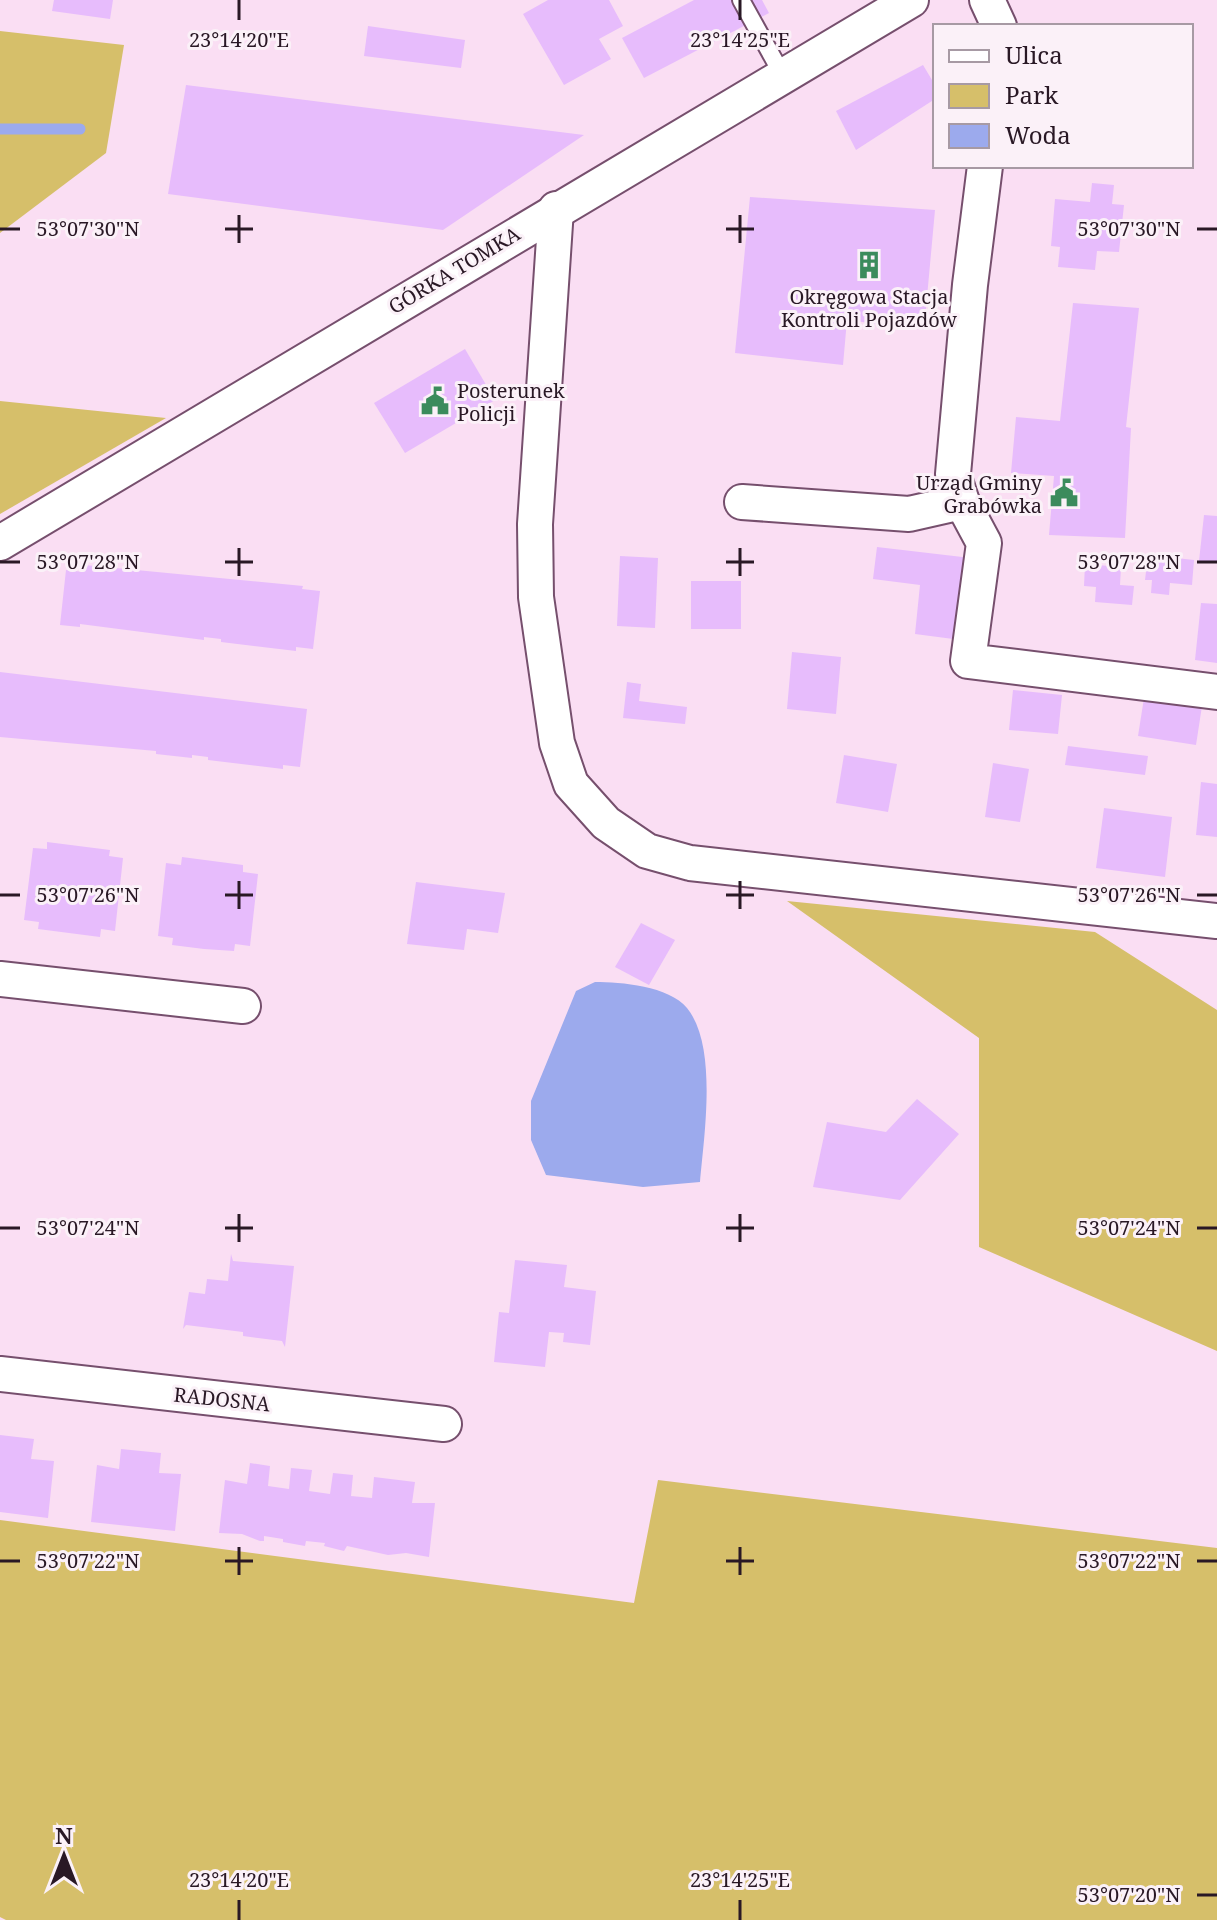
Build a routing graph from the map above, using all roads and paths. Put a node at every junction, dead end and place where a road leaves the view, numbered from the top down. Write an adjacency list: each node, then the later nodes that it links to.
1 (741, 0): 5 (lane)
2 (911, 0): 5 (street, GÓRKA TOMKA)
3 (987, 0): 4 (street)
4 (998, 24)
5 (782, 74): 7 (street, GÓRKA TOMKA)
6 (985, 168): 9 (street)
7 (556, 209): 10 (street, GÓRKA TOMKA); 12 (street)
8 (742, 502): 9 (street)
9 (962, 502): 11 (street)
10 (0, 543)
11 (1217, 692)
12 (1217, 921)
13 (0, 979): 14 (street)
14 (243, 1006)
15 (0, 1374): 16 (street, RADOSNA)
16 (444, 1424)

